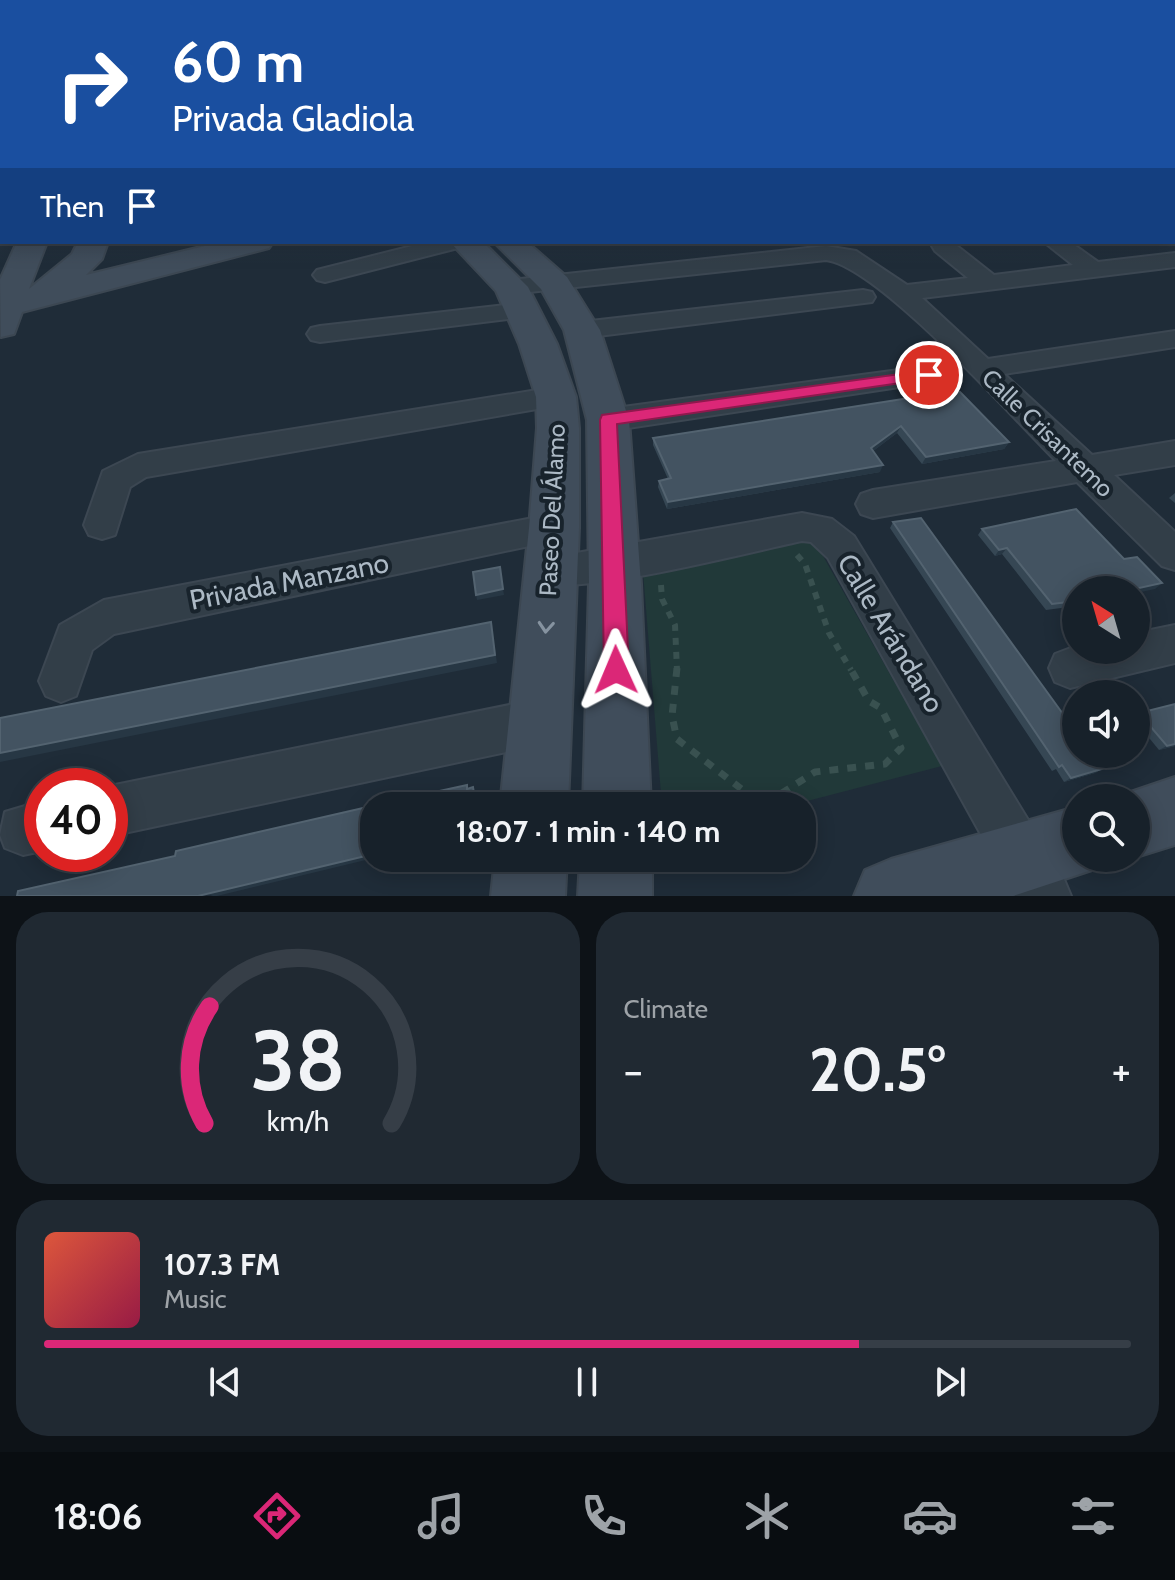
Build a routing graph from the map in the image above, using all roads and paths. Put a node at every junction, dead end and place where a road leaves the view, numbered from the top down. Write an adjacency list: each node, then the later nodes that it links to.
1 (31, 244): 17 (street)
2 (92, 244): 11 (street)
3 (201, 244): 11 (street)
4 (250, 244): 17 (street)
5 (446, 244): 12 (street)
6 (468, 244): 13 (street, Paseo Del Álamo)
7 (1058, 244): 10 (street)
8 (943, 246): 14 (street)
9 (1175, 260): 10 (street)
10 (1094, 270): 14 (street)
11 (71, 274): 17 (street)
12 (325, 275)
13 (524, 281): 15 (street, Calle Crisantemo); 18 (street, Paseo Del Álamo); 19 (street, Calle Crisantemo); 23 (street, Paseo Del Álamo)
14 (988, 282): 15 (street)
15 (902, 293): 21 (street, Calle Crisantemo)
16 (863, 297): 18 (street)
17 (9, 307)
18 (582, 330): 24 (street, Paseo Del Álamo)
19 (320, 334)
20 (1175, 339): 21 (street)
21 (982, 369): 26 (street, Calle Crisantemo)
22 (929, 375): 24 (street)
23 (556, 397): 28 (street); 30 (street, Paseo Del Álamo)
24 (608, 420): 32 (street, Paseo Del Álamo)
25 (1175, 453): 26 (street)
26 (1086, 468): 27 (street); 31 (street, Calle Crisantemo)
27 (873, 504)
28 (102, 525)
29 (792, 549): 32 (path)
30 (552, 550): 32 (street, Calle Arándano); 35 (street, Privada Manzano); 36 (street, Paseo Del Álamo, one-way to 36)
31 (1175, 555)
32 (615, 574): 38 (street, Paseo Del Álamo); 42 (street, Calle Arándano)
33 (1175, 644): 34 (street)
34 (1070, 668)
35 (61, 681)
36 (539, 722): 37 (street, Paseo Del Álamo); 39 (street)
37 (535, 792)
38 (617, 792)
39 (128, 807)
40 (1175, 811): 41 (street)
41 (1150, 819)
42 (1048, 865): 47 (street)
43 (530, 872): 45 (street)
44 (616, 872): 46 (street)
45 (528, 896)
46 (615, 896)
47 (891, 896)

